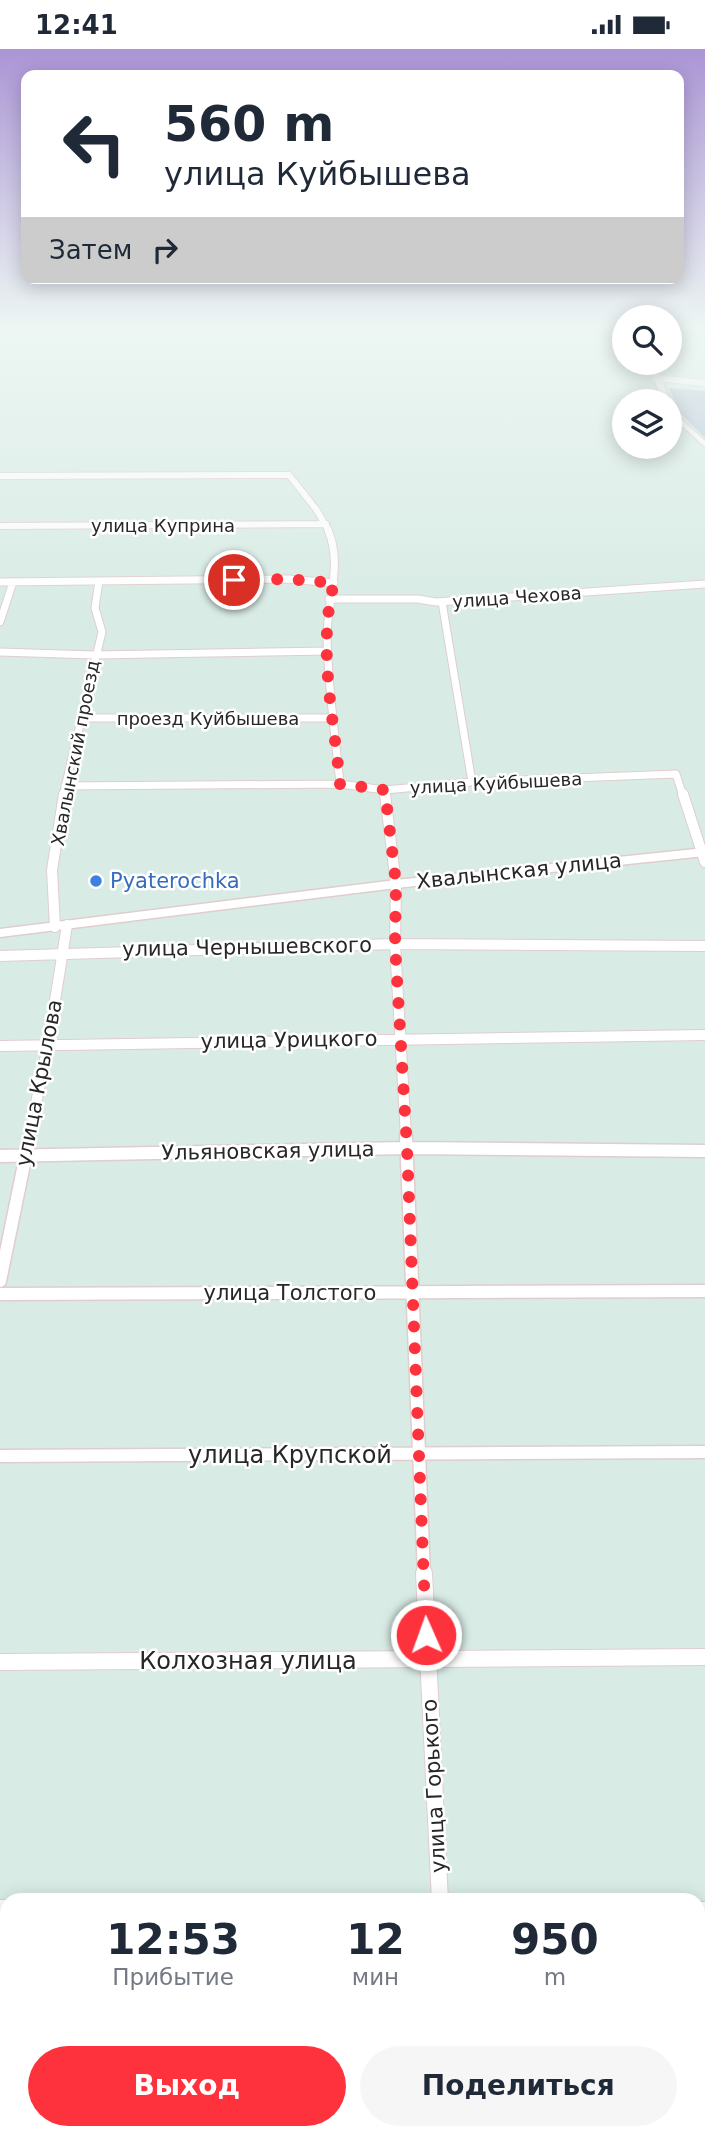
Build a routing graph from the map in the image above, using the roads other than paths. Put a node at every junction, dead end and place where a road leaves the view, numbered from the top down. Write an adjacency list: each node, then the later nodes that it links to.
1 (682, 423): 2 (street)
2 (705, 445)
3 (0, 475): 4 (street)
4 (326, 524): 5 (street, улица Куприна); 9 (street)
5 (0, 526)
6 (99, 581): 8 (street); 9 (street); 16 (street, Хвалынский проезд)
7 (0, 582): 8 (street)
8 (12, 582): 13 (street)
9 (334, 583): 11 (street)
10 (705, 584): 12 (street, улица Чехова)
11 (329, 599): 12 (street, улица Чехова); 14 (street)
12 (442, 602): 19 (street)
13 (0, 622)
14 (327, 651): 16 (street); 18 (street)
15 (0, 652): 16 (street)
16 (94, 655): 17 (street, Хвалынский проезд)
17 (81, 718): 18 (street, проезд Куйбышева); 21 (street, Хвалынский проезд)
18 (334, 718): 20 (street)
19 (471, 782): 22 (street, улица Куйбышева); 23 (street, улица Куйбышева)
20 (340, 784): 21 (street, улица Куйбышева); 22 (street, улица Куйбышева)
21 (65, 786): 25 (street, Хвалынский проезд)
22 (385, 790): 24 (street, улица Горького)
23 (704, 855): 24 (street, Хвалынская улица)
24 (396, 884): 25 (street, Хвалынская улица); 27 (street, улица Горького)
25 (61, 926): 26 (street, Хвалынская улица); 29 (street, улица Крылова)
26 (0, 933)
27 (395, 944): 28 (street, улица Чернышевского); 29 (street, улица Чернышевского); 32 (street, улица Горького)
28 (705, 946)
29 (64, 952): 30 (street, улица Чернышевского); 33 (street, улица Крылова)
30 (0, 956)
31 (705, 1035): 32 (street, улица Урицкого)
32 (399, 1038): 33 (street, улица Урицкого); 35 (street, улица Горького)
33 (48, 1045): 34 (street, улица Урицкого); 37 (street, улица Крылова)
34 (0, 1046)
35 (407, 1148): 36 (street, Ульяновская улица); 37 (street, Ульяновская улица); 41 (street, улица Горького)
36 (705, 1151)
37 (24, 1155): 38 (street, Ульяновская улица); 39 (street, улица Крылова)
38 (0, 1156)
39 (0, 1281)
40 (705, 1290): 41 (street, улица Толстого)
41 (413, 1292): 42 (street, улица Толстого); 44 (street, улица Горького)
42 (0, 1294)
43 (705, 1452): 44 (street, улица Крупской)
44 (419, 1454): 45 (street, улица Крупской); 47 (street, улица Горького)
45 (0, 1456)
46 (705, 1657): 47 (street, Колхозная улица)
47 (427, 1660): 48 (street, Колхозная улица); 49 (street, улица Горького)
48 (0, 1663)
49 (440, 1893)

